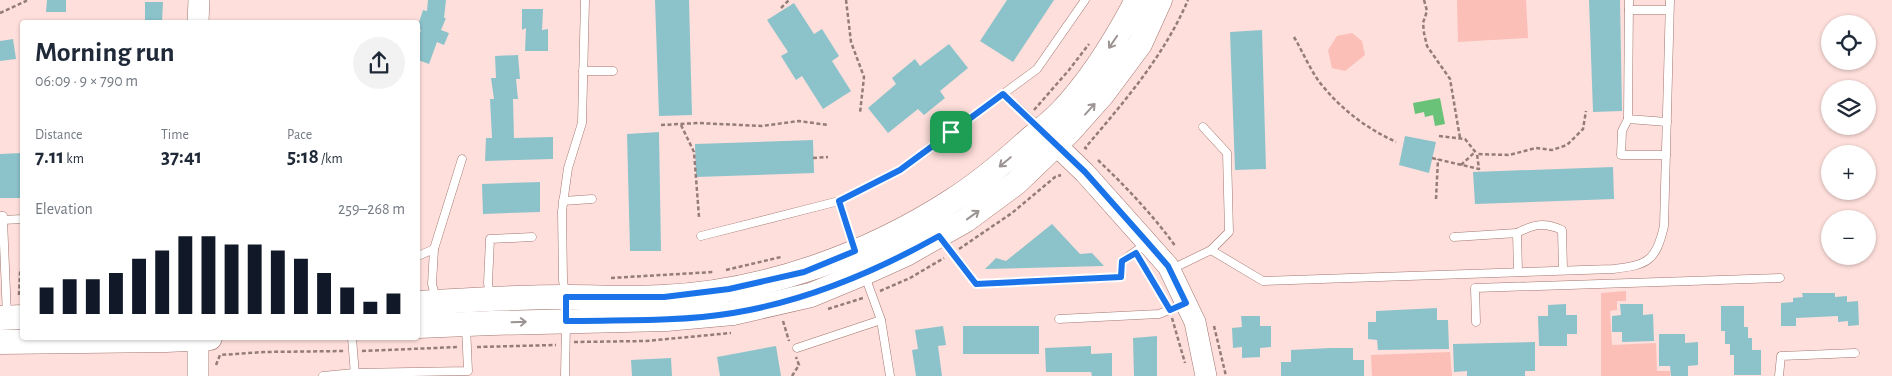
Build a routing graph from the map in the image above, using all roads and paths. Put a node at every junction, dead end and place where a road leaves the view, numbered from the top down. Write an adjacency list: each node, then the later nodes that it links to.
1 (26, 0): 16 (path)
2 (199, 0): 17 (street)
3 (585, 0): 20 (lane)
4 (788, 0): 13 (path)
5 (846, 0): 24 (path)
6 (1085, 0): 22 (lane)
7 (1137, 0): 31 (main road, one-way to 31)
8 (1160, 0): 31 (main road, one-way to 8)
9 (1188, 0): 62 (path)
10 (1424, 0): 33 (path)
11 (1629, 0): 14 (lane)
12 (1670, 0): 15 (lane)
13 (781, 8)
14 (1629, 10): 15 (lane); 25 (lane)
15 (1669, 10): 26 (lane)
16 (0, 13)
17 (198, 20)
18 (1294, 37): 34 (path)
19 (1090, 42): 31 (path)
20 (583, 71): 21 (lane); 46 (lane)
21 (613, 71)
22 (1003, 94): 31 (lane); 47 (lane)
23 (1586, 111): 35 (path)
24 (860, 113)
25 (1628, 119): 26 (lane); 36 (lane)
26 (1667, 122): 36 (lane)
27 (680, 124): 28 (path); 29 (path); 48 (path)
28 (661, 125)
29 (828, 126)
30 (1203, 126): 58 (lane)
31 (1044, 133): 55 (main road, one-way to 31); 56 (street); 61 (main road, one-way to 61)
32 (1439, 136): 33 (path)
33 (1460, 138): 35 (path)
34 (1396, 142)
35 (1476, 153): 42 (path); 42 (path)
36 (1666, 156): 64 (lane)
37 (828, 157): 38 (path)
38 (813, 158)
39 (1432, 158): 41 (path)
40 (462, 159): 57 (lane)
41 (1438, 159): 42 (path); 45 (path)
42 (1461, 165)
43 (1065, 177): 55 (path)
44 (592, 199): 46 (lane)
45 (1436, 199)
46 (564, 201): 72 (lane)
47 (839, 201): 52 (lane); 61 (lane)
48 (699, 217)
49 (2, 218): 50 (lane); 63 (lane)
50 (20, 218)
51 (1517, 233): 53 (lane); 64 (lane); 65 (lane)
52 (700, 236)
53 (1454, 237)
54 (532, 238): 73 (lane)
55 (946, 245): 56 (lane); 61 (main road); 69 (path)
56 (1142, 248): 62 (street); 71 (path)
57 (434, 249): 59 (lane); 70 (lane)
58 (1210, 250): 62 (lane); 65 (lane)
59 (420, 255)
60 (789, 255): 67 (path)
61 (860, 262): 69 (lane); 72 (main road)
62 (1178, 266): 71 (street)
63 (3, 268): 74 (lane)
64 (1564, 270): 65 (lane)
65 (1518, 272)
66 (20, 273): 74 (path)
67 (607, 278)
68 (1780, 278): 77 (lane)
69 (872, 295): 76 (lane)
70 (427, 302): 73 (main road)
71 (1178, 306): 75 (lane); 89 (path); 97 (street)
72 (566, 309): 73 (main road); 85 (lane)
73 (491, 311): 79 (main road)
74 (12, 312)
75 (1059, 319)
76 (881, 320): 86 (lane); 96 (lane)
77 (1476, 322)
78 (420, 326): 79 (main road)
79 (466, 335): 85 (path); 87 (path); 91 (lane)
80 (101, 340): 83 (main road)
81 (202, 340): 90 (street)
82 (352, 340): 87 (lane)
83 (0, 342)
84 (575, 342): 85 (path)
85 (566, 344): 95 (lane)
86 (797, 348)
87 (352, 351): 90 (path); 92 (lane)
88 (1855, 353): 98 (lane)
89 (1186, 366)
90 (207, 373)
91 (469, 373): 92 (lane)
92 (355, 374): 93 (lane)
93 (336, 375): 94 (lane)
94 (323, 376)
95 (565, 376)
96 (890, 376)
97 (1206, 376)
98 (1779, 376)

